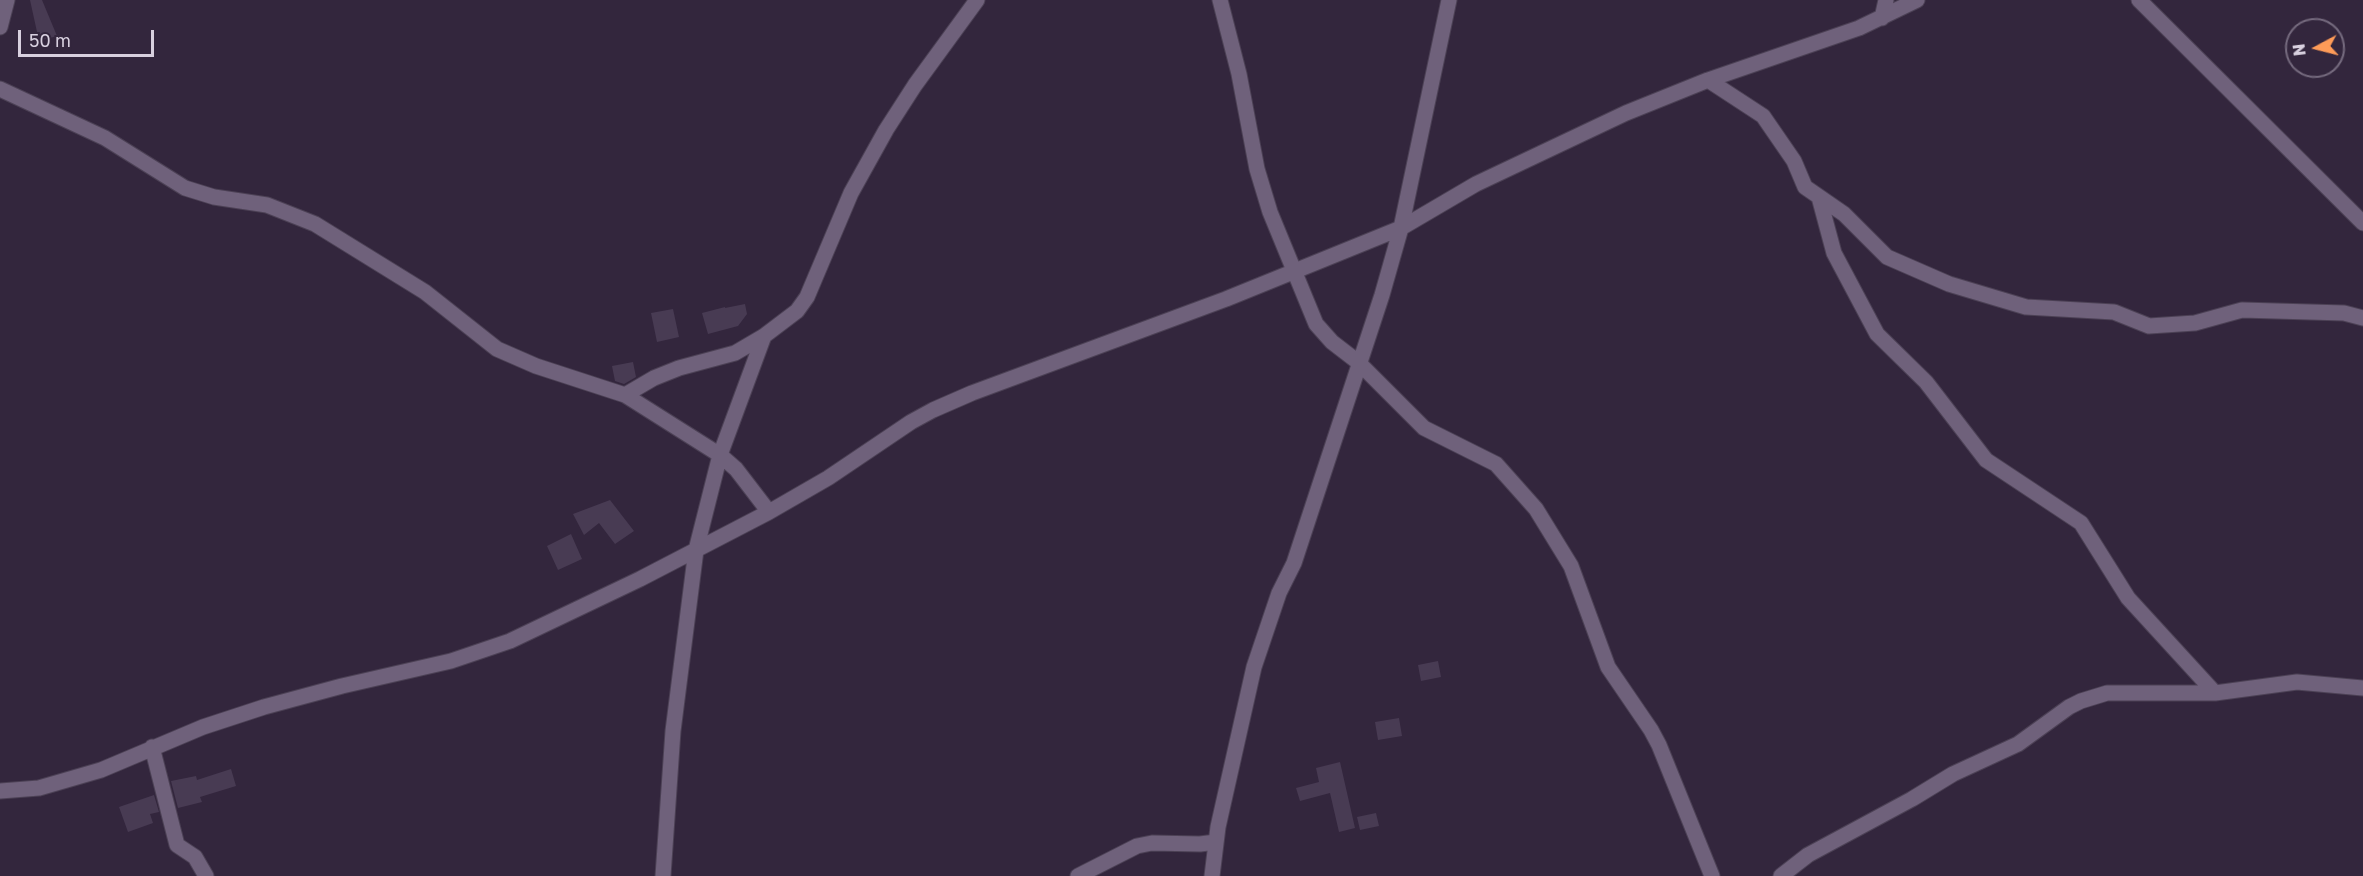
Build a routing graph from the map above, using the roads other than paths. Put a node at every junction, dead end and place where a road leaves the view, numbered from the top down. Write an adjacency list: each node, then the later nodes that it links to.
1 (7, 0): 9 (street)
2 (977, 0): 17 (street)
3 (1220, 0): 15 (street)
4 (1449, 0): 14 (street)
5 (1886, 0): 8 (street)
6 (1917, 0): 8 (street)
7 (2139, 0): 13 (street)
8 (1882, 18): 10 (street)
9 (0, 27)
10 (1708, 80): 12 (street); 14 (street)
11 (0, 89): 19 (street)
12 (1819, 197): 16 (street); 24 (street)
13 (2363, 223)
14 (1401, 228): 15 (street); 18 (street)
15 (1294, 271): 18 (street); 21 (street)
16 (2363, 318)
17 (764, 336): 19 (street); 20 (street)
18 (1358, 362): 27 (street); 32 (street)
19 (625, 395): 20 (street)
20 (720, 455): 21 (street); 22 (street)
21 (768, 512): 22 (street)
22 (696, 550): 25 (street); 29 (street)
23 (2363, 688): 24 (street)
24 (2215, 693): 33 (street)
25 (152, 747): 26 (street); 28 (street)
26 (0, 791)
27 (1216, 842): 30 (street); 31 (street)
28 (206, 876)
29 (663, 876)
30 (1078, 876)
31 (1212, 876)
32 (1712, 876)
33 (1781, 876)

